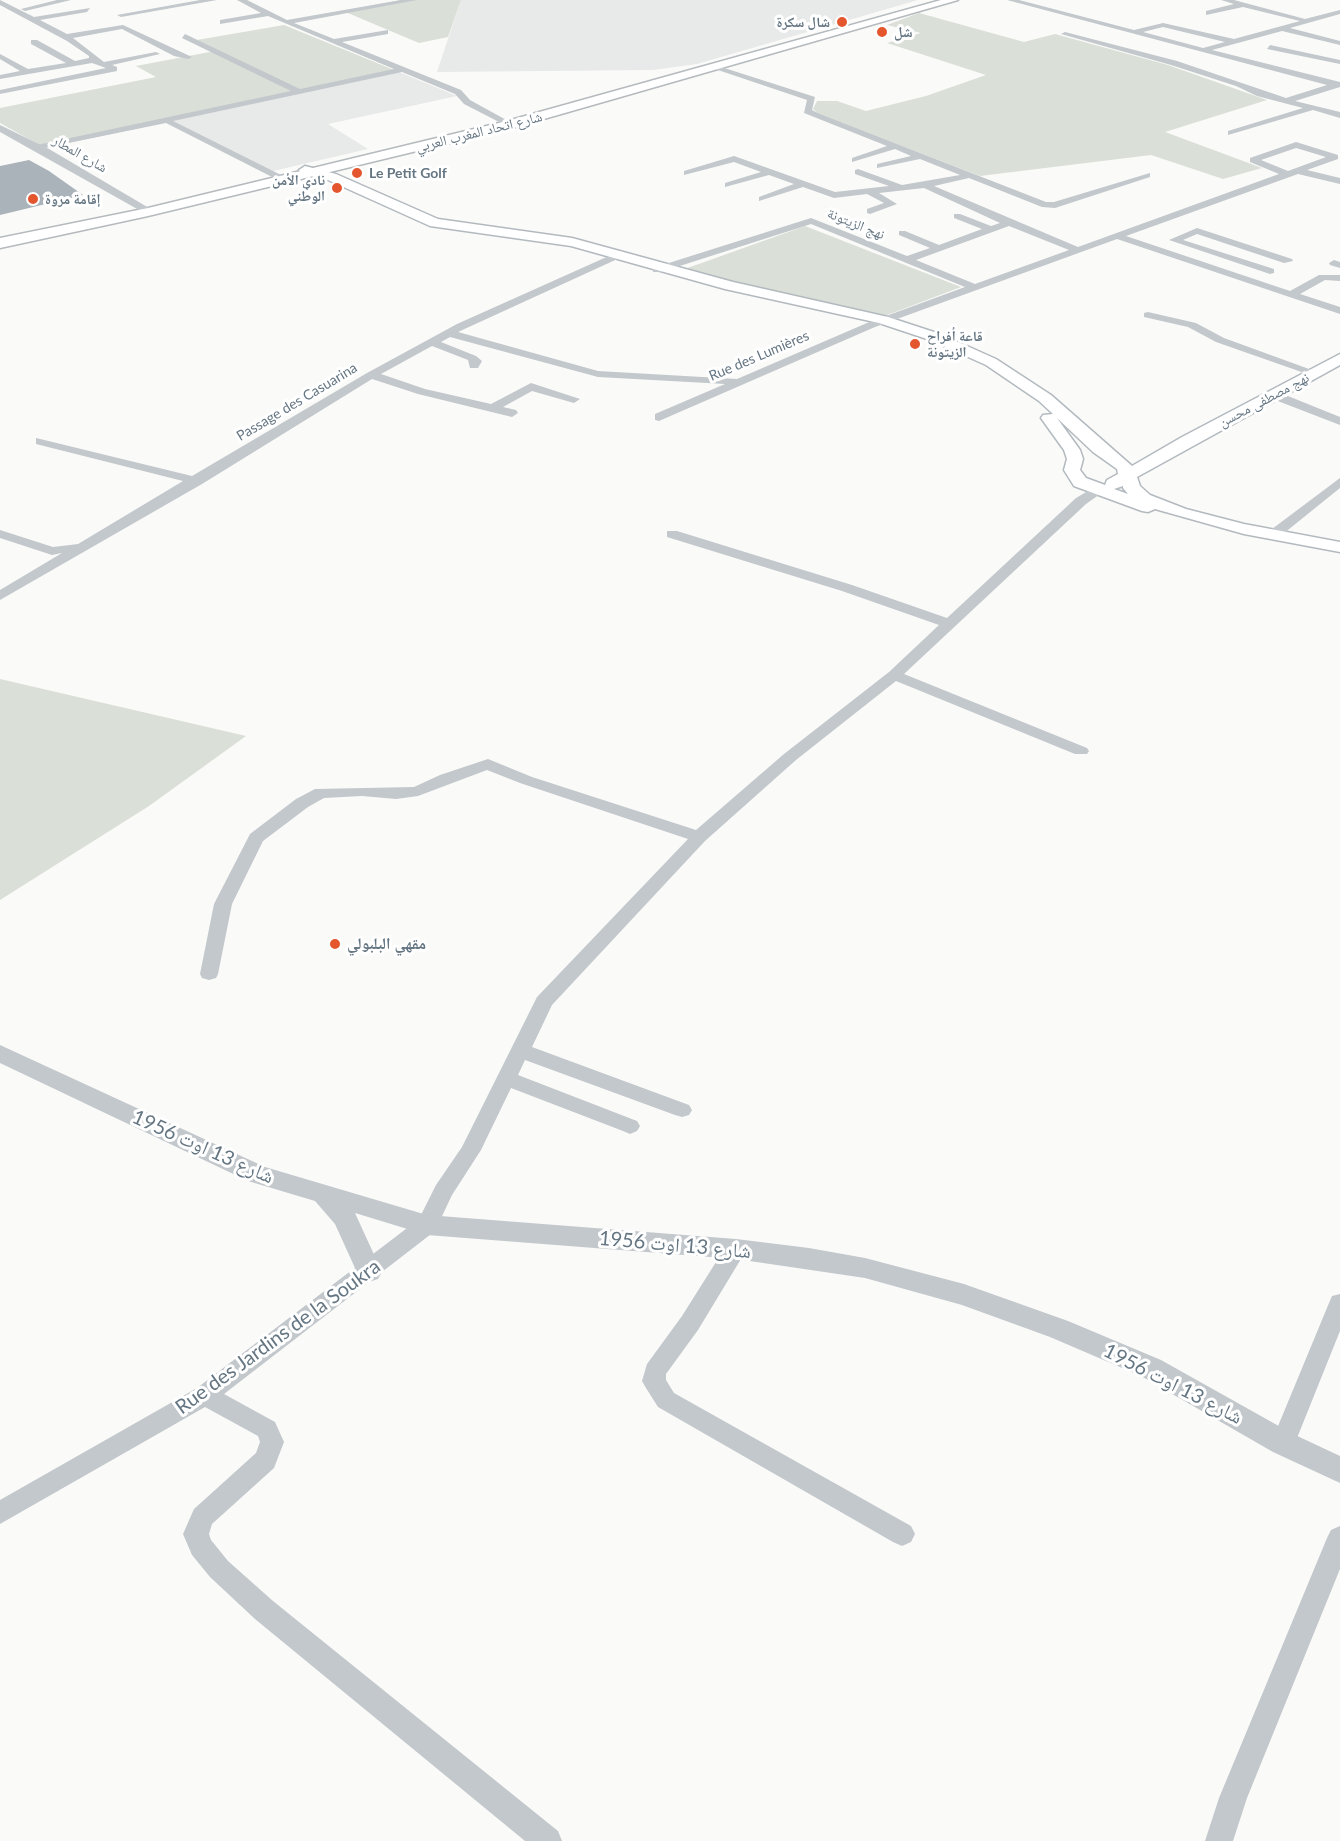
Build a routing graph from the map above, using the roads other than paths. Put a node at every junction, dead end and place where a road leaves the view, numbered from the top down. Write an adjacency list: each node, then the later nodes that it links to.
1 (40, 0): 13 (street)
2 (69, 0): 13 (street); 18 (street)
3 (213, 0): 21 (street)
4 (241, 0): 20 (street)
5 (373, 0): 15 (street)
6 (413, 0): 15 (street)
7 (927, 0): 61 (main road, شارع اتحاد المغرب العربي)
8 (941, 0): 39 (street)
9 (953, 0): 39 (main road, شارع اتحاد المغرب العربي)
10 (1011, 0): 30 (street)
11 (1226, 0): 14 (street)
12 (0, 2): 16 (street)
13 (49, 4): 16 (street); 18 (street)
14 (1243, 4): 19 (street); 23 (street)
15 (386, 6): 25 (street)
16 (19, 10): 22 (street)
17 (1340, 12): 23 (street)
18 (70, 13): 22 (street)
19 (1209, 13)
20 (268, 14): 24 (street); 25 (street)
21 (121, 15)
22 (35, 19): 27 (street)
23 (1306, 20): 28 (street)
24 (223, 22)
25 (285, 22): 34 (street)
26 (68, 23): 27 (street)
27 (48, 26): 33 (street)
28 (1278, 28): 36 (street); 37 (street)
29 (385, 32): 34 (street)
30 (1134, 32): 36 (street); 40 (street)
31 (1065, 34): 48 (street)
32 (185, 36): 56 (street)
33 (65, 37): 43 (street); 44 (street)
34 (336, 41): 50 (street)
35 (34, 42): 46 (street)
36 (1231, 42): 40 (street)
37 (1340, 43)
38 (1270, 47): 45 (street)
39 (780, 50): 49 (main road, شارع اتحاد المغرب العربي)
40 (1206, 51): 48 (street); 53 (street)
41 (156, 54): 47 (street)
42 (0, 56): 51 (street)
43 (188, 57)
44 (93, 60): 46 (street); 47 (street)
45 (1340, 62)
46 (73, 63): 51 (street)
47 (105, 63): 55 (street)
48 (1174, 63): 58 (street)
49 (718, 67): 65 (street); 70 (main road, شارع اتحاد المغرب العربي)
50 (401, 70): 56 (street); 61 (street)
51 (27, 72): 52 (street)
52 (0, 77)
53 (1339, 84): 58 (street)
54 (57, 89): 57 (street)
55 (0, 92)
56 (300, 92): 66 (street)
57 (0, 100)
58 (1286, 101): 59 (street)
59 (1314, 108): 60 (street); 64 (street)
60 (1340, 115)
61 (506, 122): 70 (main road, شارع اتحاد المغرب العربي)
62 (170, 123): 77 (street)
63 (0, 128): 66 (street, شارع المطار)
64 (1231, 133)
65 (896, 146): 67 (street); 68 (street)
66 (37, 148): 85 (street, شارع المطار)
67 (922, 156): 69 (street); 75 (street)
68 (855, 160)
69 (880, 166)
70 (320, 171): 77 (main road, شارع اتحاد المغرب العربي); 92 (main road, شارع اتحاد المغرب العربي); 97 (main road)
71 (858, 171): 82 (street)
72 (770, 172): 73 (street); 79 (street); 80 (street)
73 (687, 173)
74 (1292, 173): 74 (street); 78 (street); 91 (street, Rue des Lumières)
75 (972, 175): 76 (street); 81 (street)
76 (1147, 175)
77 (278, 177): 85 (main road, شارع اتحاد المغرب العربي)
78 (1340, 182)
79 (802, 184): 83 (street); 84 (street)
80 (728, 185)
81 (925, 185): 82 (street); 88 (street)
82 (902, 187): 83 (street)
83 (868, 191): 86 (street)
84 (762, 199)
85 (143, 208): 92 (main road, شارع اتحاد المغرب العربي)
86 (870, 211)
87 (957, 216): 89 (street)
88 (1010, 224): 89 (street); 95 (street)
89 (992, 230): 94 (street)
90 (902, 233): 94 (street)
91 (1120, 237): 95 (street, Rue des Lumières); 102 (street)
92 (0, 241)
93 (1274, 244): 96 (street)
94 (940, 249): 98 (street)
95 (1078, 250): 103 (street, Rue des Lumières)
96 (1259, 251): 100 (street); 100 (street)
97 (615, 253): 99 (main road); 108 (street, Passage des Casuarina)
98 (907, 260): 99 (street, نهج الزيتونة); 103 (street, نهج الزيتونة)
99 (661, 269): 107 (main road)
100 (1269, 272): 102 (street)
101 (1340, 278): 104 (street)
102 (1249, 281): 104 (street)
103 (974, 287): 107 (street, Rue des Lumières)
104 (1290, 295): 105 (street)
105 (1340, 311)
106 (1148, 315): 112 (street)
107 (877, 323): 114 (street, Rue des Lumières); 123 (main road); 124 (main road)
108 (448, 333): 109 (street, Passage des Casuarina); 114 (street)
109 (432, 342): 111 (street); 113 (street, Passage des Casuarina)
110 (1340, 359): 112 (main road, نهج مصطفى محسن)
111 (474, 366)
112 (1314, 373): 115 (main road, نهج مصطفى محسن)
113 (371, 375): 117 (street); 126 (street, Passage des Casuarina)
114 (737, 381): 119 (street, Rue des Lumières)
115 (1274, 395): 120 (street); 121 (main road, نهج مصطفى محسن)
116 (574, 399): 117 (street)
117 (493, 408): 118 (street)
118 (512, 413)
119 (659, 417)
120 (1340, 421)
121 (1188, 440): 123 (main road, نهج مصطفى محسن); 125 (main road, نهج مصطفى محسن)
122 (40, 441): 126 (street)
123 (1113, 457): 124 (main road, نهج مصطفى محسن); 125 (main road)
124 (1075, 459): 128 (main road)
125 (1127, 477): 128 (main road, نهج مصطفى محسن); 131 (main road)
126 (195, 480): 129 (street); 134 (street, Passage des Casuarina)
127 (1339, 483): 131 (street)
128 (1098, 489): 133 (main road); 135 (street)
129 (0, 534)
130 (672, 534): 135 (street)
131 (1273, 535): 132 (main road)
132 (1340, 547)
133 (1340, 553)
134 (0, 596)
135 (951, 624): 136 (street)
136 (894, 675): 137 (street); 138 (street)
137 (1081, 751)
138 (699, 837): 139 (street); 140 (street)
139 (208, 974)
140 (520, 1050): 142 (street); 143 (street)
141 (0, 1053): 145 (street, شارع 13 اوت 1956)
142 (507, 1079): 144 (street); 146 (street)
143 (682, 1110)
144 (630, 1126)
145 (324, 1196): 146 (street, شارع 13 اوت 1956); 148 (street)
146 (427, 1225): 147 (street, شارع 13 اوت 1956); 148 (street, Rue des Jardins de la Soukra)
147 (736, 1249): 151 (street, شارع 13 اوت 1956); 154 (street)
148 (369, 1272): 150 (street, Rue des Jardins de la Soukra)
149 (1340, 1303): 151 (street)
150 (205, 1395): 153 (street, Rue des Jardins de la Soukra); 156 (street)
151 (1283, 1443): 152 (street, شارع 13 اوت 1956)
152 (1340, 1470)
153 (0, 1513)
154 (902, 1534)
155 (1340, 1538): 157 (street)
156 (548, 1841)
157 (1219, 1841)

